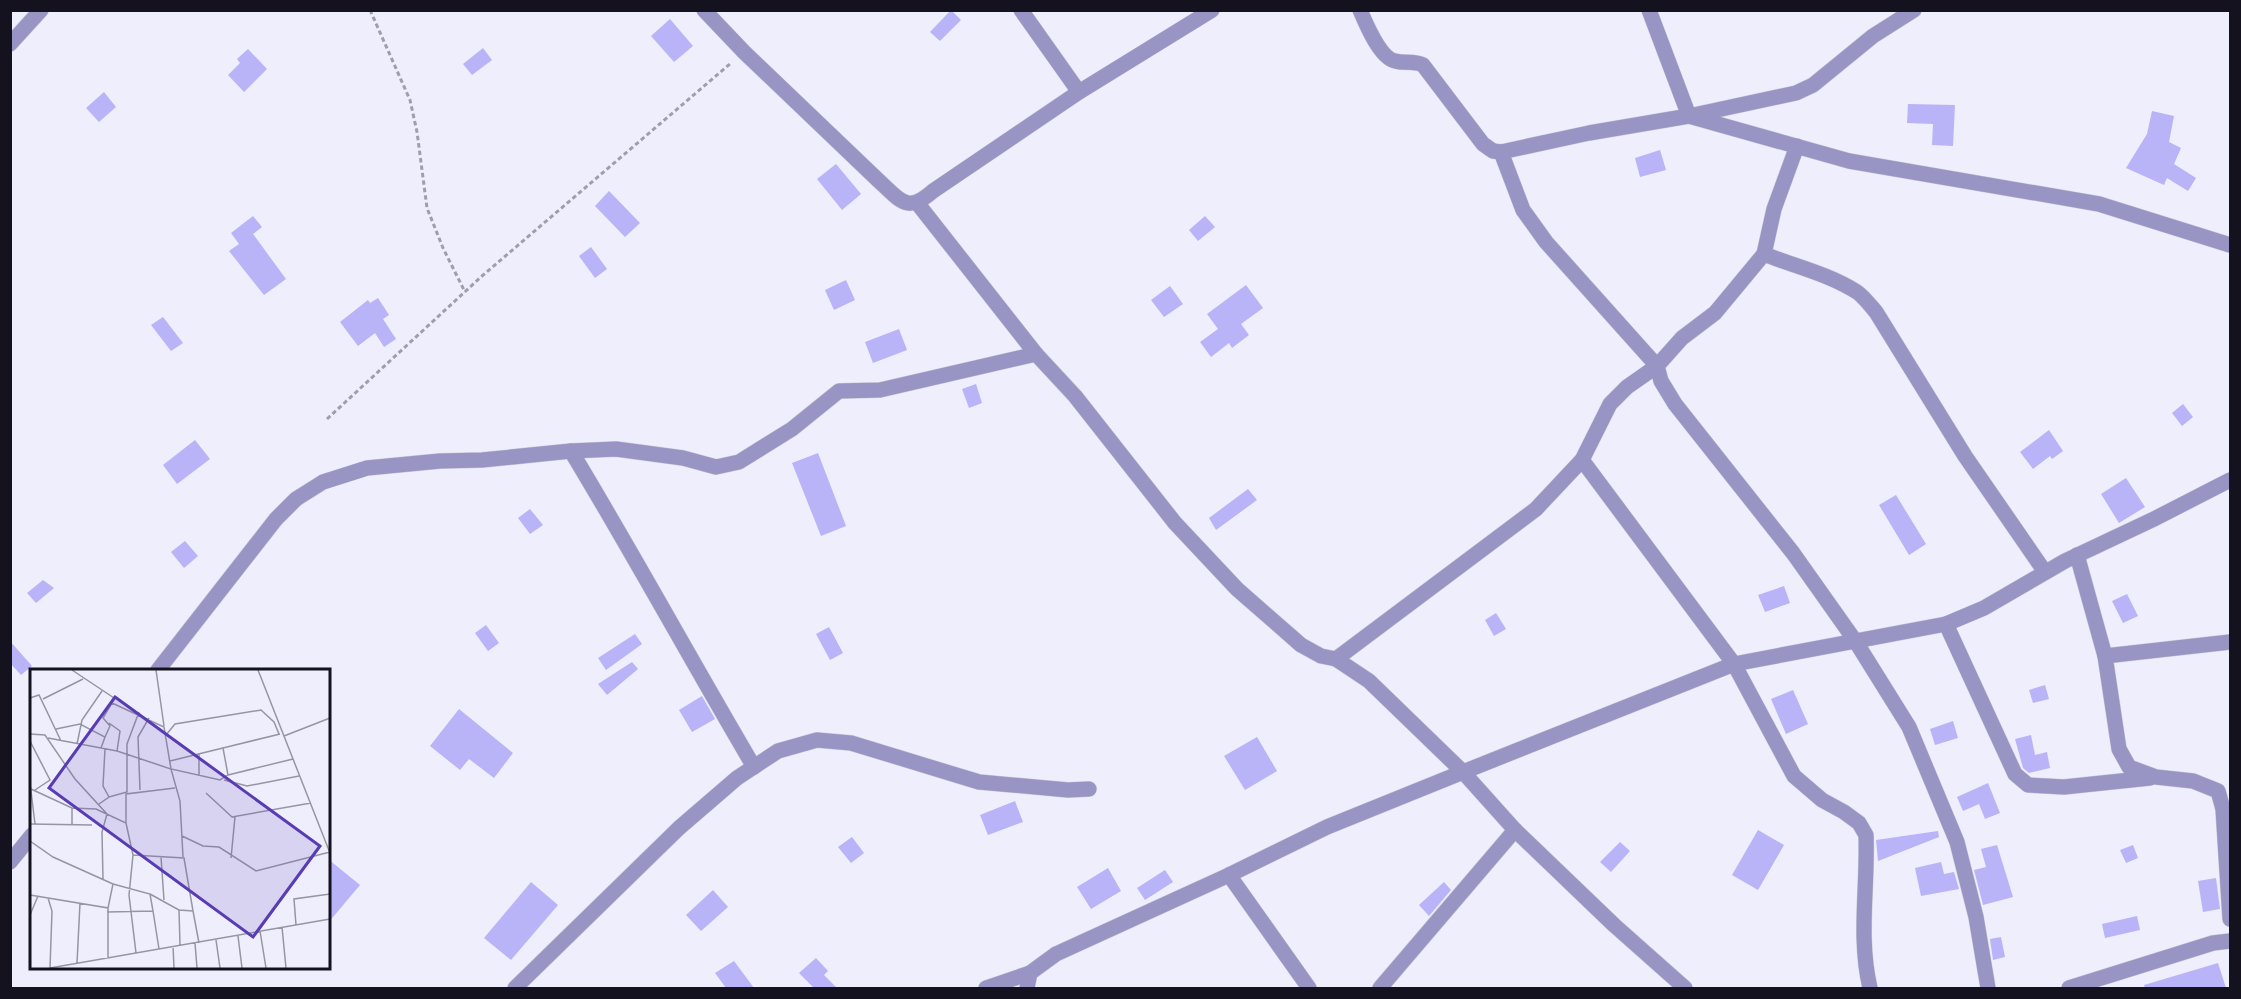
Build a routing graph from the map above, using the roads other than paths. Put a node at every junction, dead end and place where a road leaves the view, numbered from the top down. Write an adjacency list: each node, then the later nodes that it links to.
1 (41, 10): 8 (street)
2 (704, 10): 13 (street)
3 (1021, 10): 9 (street)
4 (1212, 10): 9 (street)
5 (1360, 10): 12 (street)
6 (1649, 10): 10 (street)
7 (1914, 10): 10 (street)
8 (10, 44)
9 (1080, 92): 13 (street)
10 (1689, 116): 11 (street); 12 (street)
11 (1797, 146): 14 (street); 15 (street)
12 (1501, 152): 17 (street)
13 (918, 204): 16 (street)
14 (2230, 245)
15 (1764, 254): 17 (street); 22 (street)
16 (1036, 354): 18 (street); 27 (street)
17 (1657, 366): 19 (street); 24 (street)
18 (571, 451): 29 (street); 30 (street)
19 (1582, 460): 27 (street); 28 (street)
20 (2230, 480): 21 (street)
21 (2077, 555): 22 (street); 26 (street)
22 (2045, 572): 23 (street)
23 (1946, 624): 24 (street); 32 (street)
24 (1856, 642): 28 (street); 47 (street)
25 (2230, 642): 26 (street)
26 (2105, 656): 32 (street)
27 (1336, 659): 31 (street)
28 (1734, 664): 31 (street); 46 (street)
29 (159, 669)
30 (754, 767): 33 (street); 42 (street)
31 (1463, 772): 34 (street); 37 (street)
32 (2156, 777): 38 (street)
33 (1089, 789)
34 (1515, 830): 41 (street); 45 (street)
35 (30, 837): 36 (street)
36 (10, 862)
37 (1229, 875): 40 (street); 44 (street)
38 (2230, 919)
39 (2230, 941): 48 (street)
40 (1028, 981): 43 (street)
41 (1681, 986)
42 (515, 988)
43 (986, 988)
44 (1309, 988)
45 (1380, 988)
46 (1870, 988)
47 (1988, 988)
48 (2069, 988)

